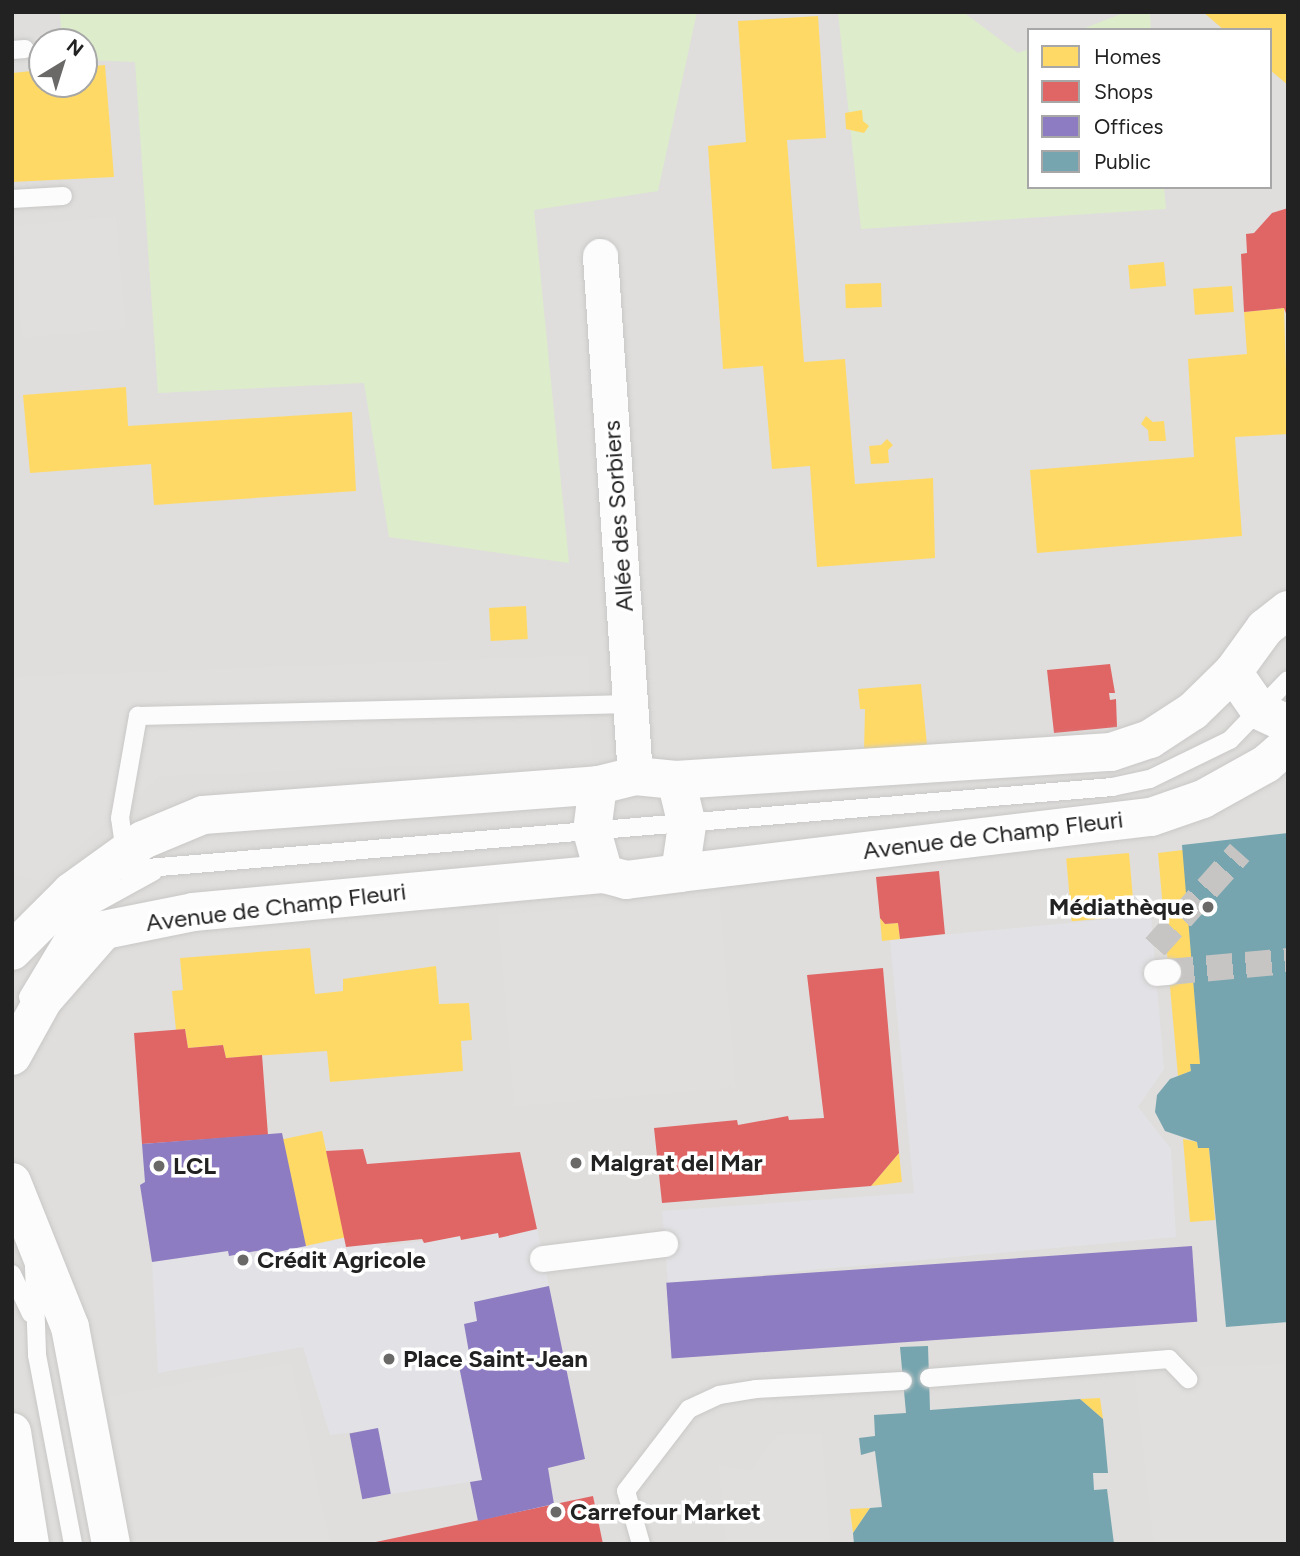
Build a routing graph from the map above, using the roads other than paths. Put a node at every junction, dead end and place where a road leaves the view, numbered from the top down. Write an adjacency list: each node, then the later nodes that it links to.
1 (63, 196): 2 (lane)
2 (12, 199)
3 (600, 256): 7 (street, Allée des Sorbiers)
4 (1286, 615): 5 (street, Avenue de Champ Fleuri)
5 (1233, 672): 8 (street); 11 (street, Avenue de Champ Fleuri)
6 (1288, 681): 8 (lane, Avenue de Champ Fleuri)
7 (632, 704): 10 (street, Allée des Sorbiers); 15 (lane)
8 (1274, 718): 13 (lane, Avenue de Champ Fleuri)
9 (1288, 745): 17 (street, Avenue de Champ Fleuri)
10 (635, 776): 11 (street, Avenue de Champ Fleuri); 12 (street, Avenue de Champ Fleuri)
11 (676, 780): 13 (street)
12 (598, 785): 14 (street); 15 (street, Avenue de Champ Fleuri)
13 (687, 825): 14 (lane, Avenue de Champ Fleuri); 17 (street)
14 (592, 831): 16 (lane, Avenue de Champ Fleuri); 18 (street)
15 (113, 863): 16 (lane, Avenue de Champ Fleuri); 19 (street, Avenue de Champ Fleuri)
16 (169, 866): 20 (lane, Avenue de Champ Fleuri)
17 (680, 873): 18 (street, Avenue de Champ Fleuri)
18 (604, 874): 21 (street, Avenue de Champ Fleuri)
19 (12, 951)
20 (12, 1048)
21 (12, 1056)
22 (12, 1182): 25 (street)
23 (665, 1244): 24 (street)
24 (542, 1259)
25 (23, 1260): 26 (lane); 26 (lane); 33 (street)
26 (36, 1324): 32 (lane)
27 (929, 1378): 28 (lane)
28 (1188, 1380)
29 (903, 1381): 34 (lane)
30 (12, 1432): 31 (street)
31 (30, 1544)
32 (73, 1544)
33 (111, 1544)
34 (641, 1544)

